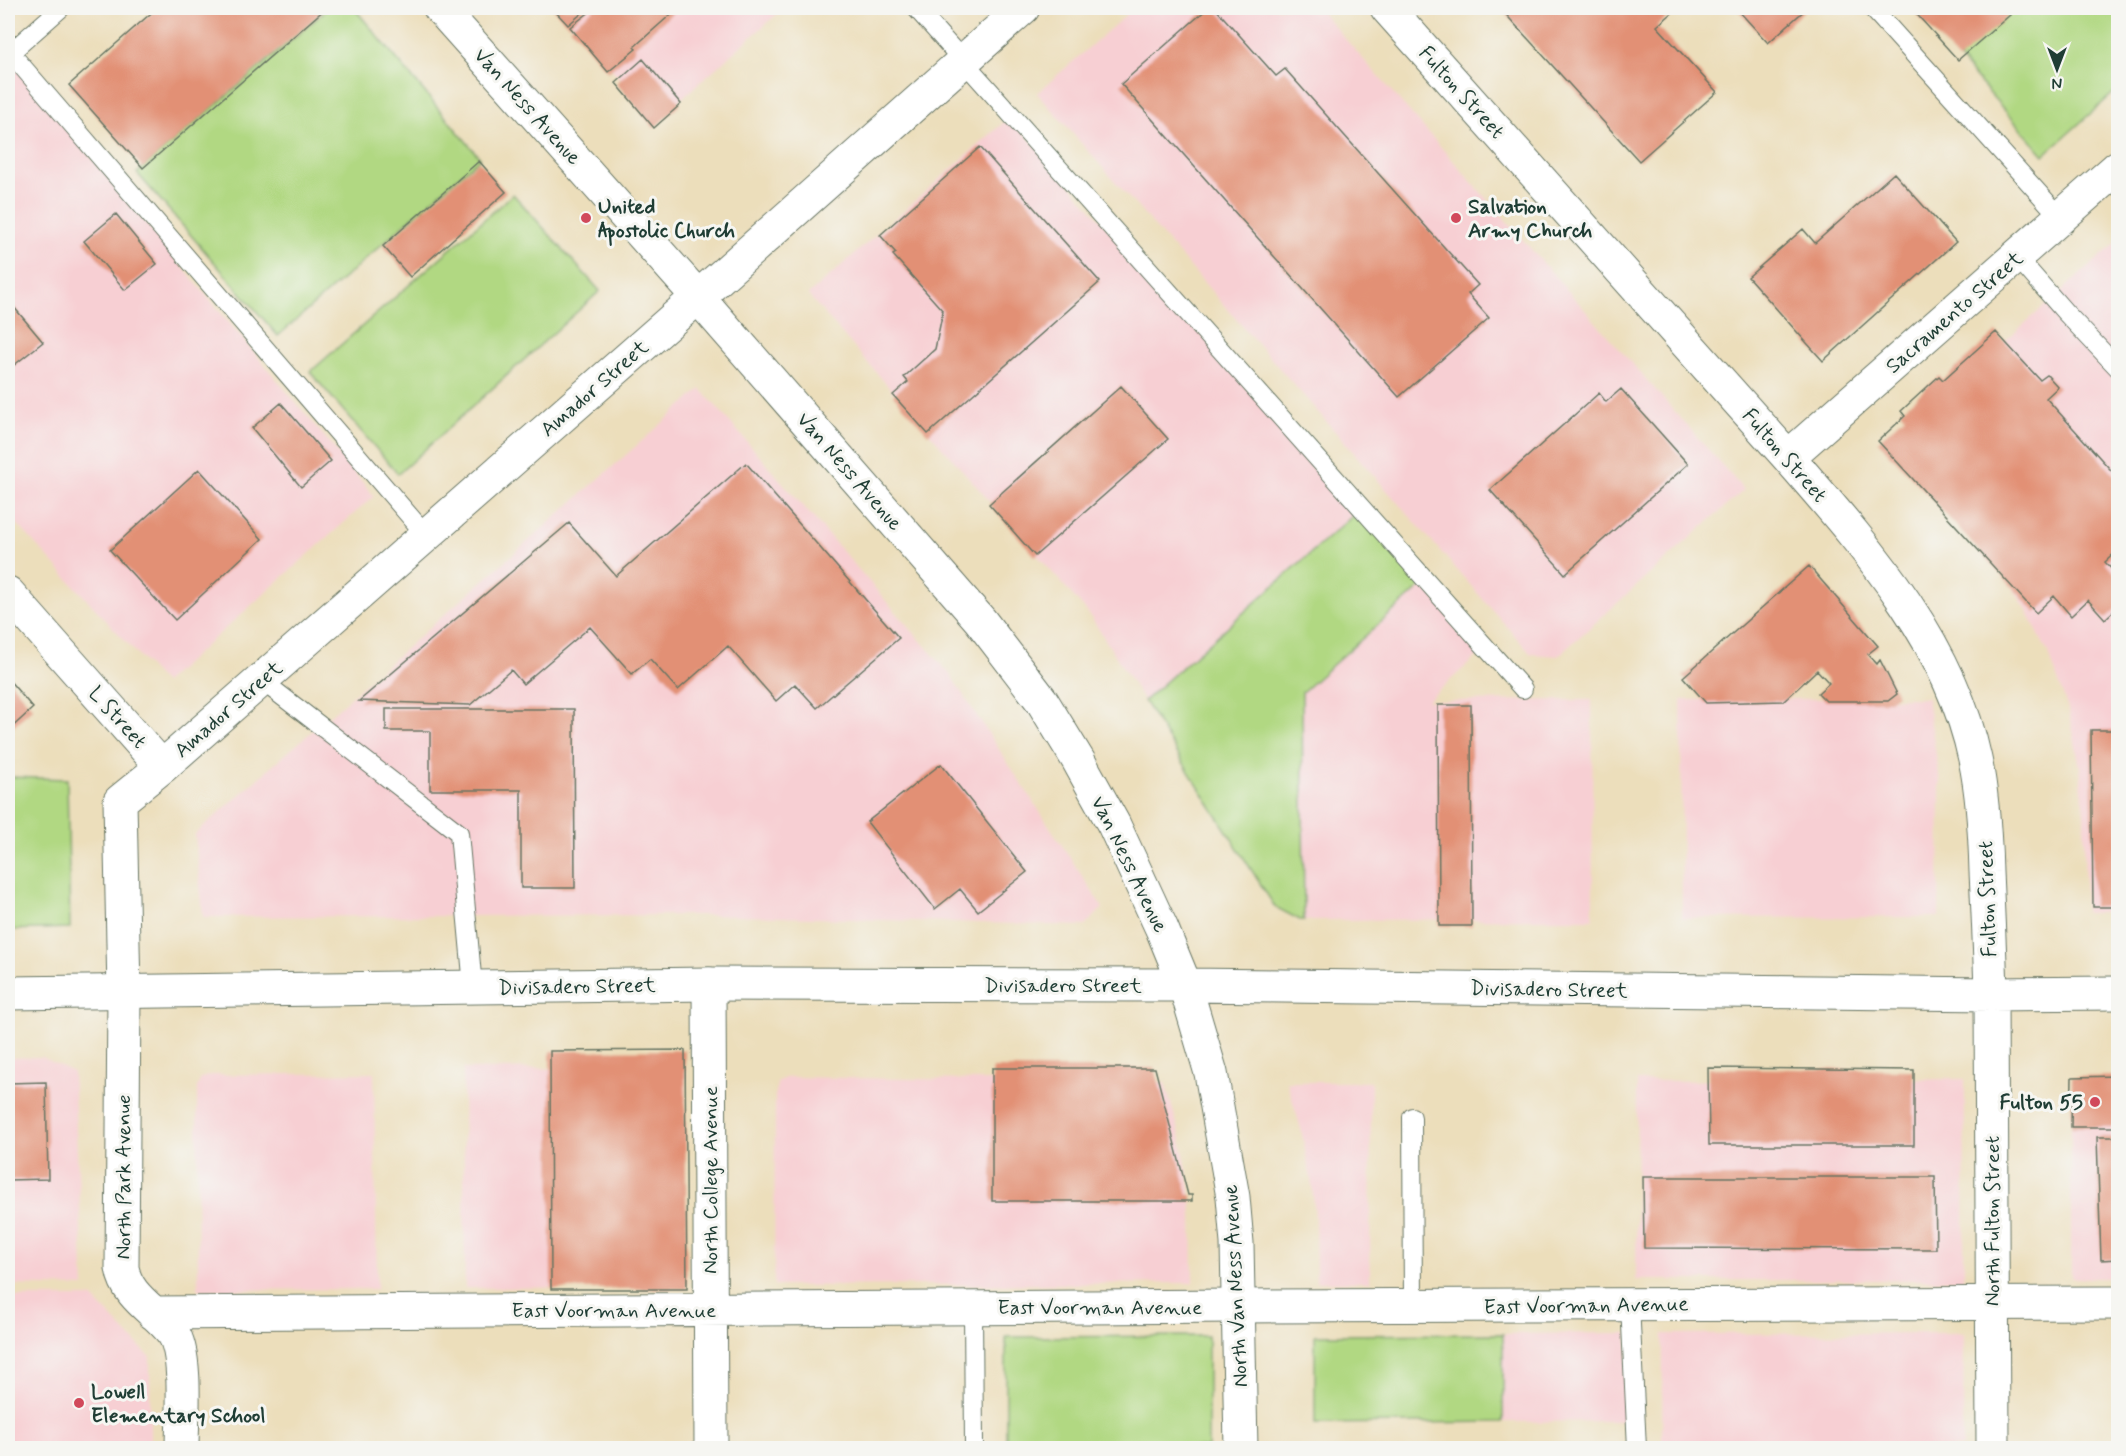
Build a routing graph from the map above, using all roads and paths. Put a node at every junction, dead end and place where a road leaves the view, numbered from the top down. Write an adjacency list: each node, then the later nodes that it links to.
1 (61, 8): 7 (lane)
2 (440, 8): 12 (street, Van Ness Avenue)
3 (916, 8): 8 (lane)
4 (1023, 8): 8 (street, Amador Street)
5 (1387, 8): 14 (street, Fulton Street)
6 (1872, 8): 10 (lane)
7 (9, 51): 15 (lane)
8 (963, 61): 12 (street, Amador Street); 18 (lane)
9 (2118, 168): 10 (street, Sacramento Street)
10 (2061, 218): 11 (street, Sacramento Street)
11 (2017, 257): 13 (lane); 14 (street, Sacramento Street)
12 (698, 297): 15 (street, Amador Street); 21 (street, Van Ness Avenue)
13 (2118, 369)
14 (1788, 457): 26 (street, Fulton Street)
15 (426, 535): 17 (street, Amador Street)
16 (8, 593): 19 (street, L Street)
17 (261, 680): 19 (street, Amador Street); 22 (lane)
18 (1523, 689)
19 (162, 767): 23 (street, L Street)
20 (710, 984): 21 (street, Divisadero Street); 22 (street, Divisadero Street); 34 (street, North College Avenue)
21 (1185, 985): 26 (street, Divisadero Street); 31 (street, North Van Ness Avenue)
22 (473, 987): 23 (street, Divisadero Street)
23 (123, 992): 24 (street, Divisadero Street); 35 (street, North Park Avenue)
24 (8, 993)
25 (2118, 993): 26 (street, Divisadero Street)
26 (1991, 994): 28 (street, North Fulton Street)
27 (1412, 1117): 32 (lane)
28 (1993, 1302): 29 (street, East Voorman Avenue); 30 (street, East Voorman Avenue); 41 (street, North Fulton Street)
29 (2118, 1303)
30 (1630, 1304): 32 (street, East Voorman Avenue); 40 (lane)
31 (1240, 1306): 32 (street, East Voorman Avenue); 33 (street, East Voorman Avenue); 39 (street, North Van Ness Avenue)
32 (1413, 1307)
33 (973, 1308): 34 (street, East Voorman Avenue); 38 (lane)
34 (711, 1310): 35 (street, East Voorman Avenue); 37 (street, North College Avenue)
35 (153, 1313): 36 (street, North Park Avenue)
36 (182, 1449)
37 (711, 1449)
38 (974, 1449)
39 (1241, 1449)
40 (1637, 1449)
41 (1993, 1449)

